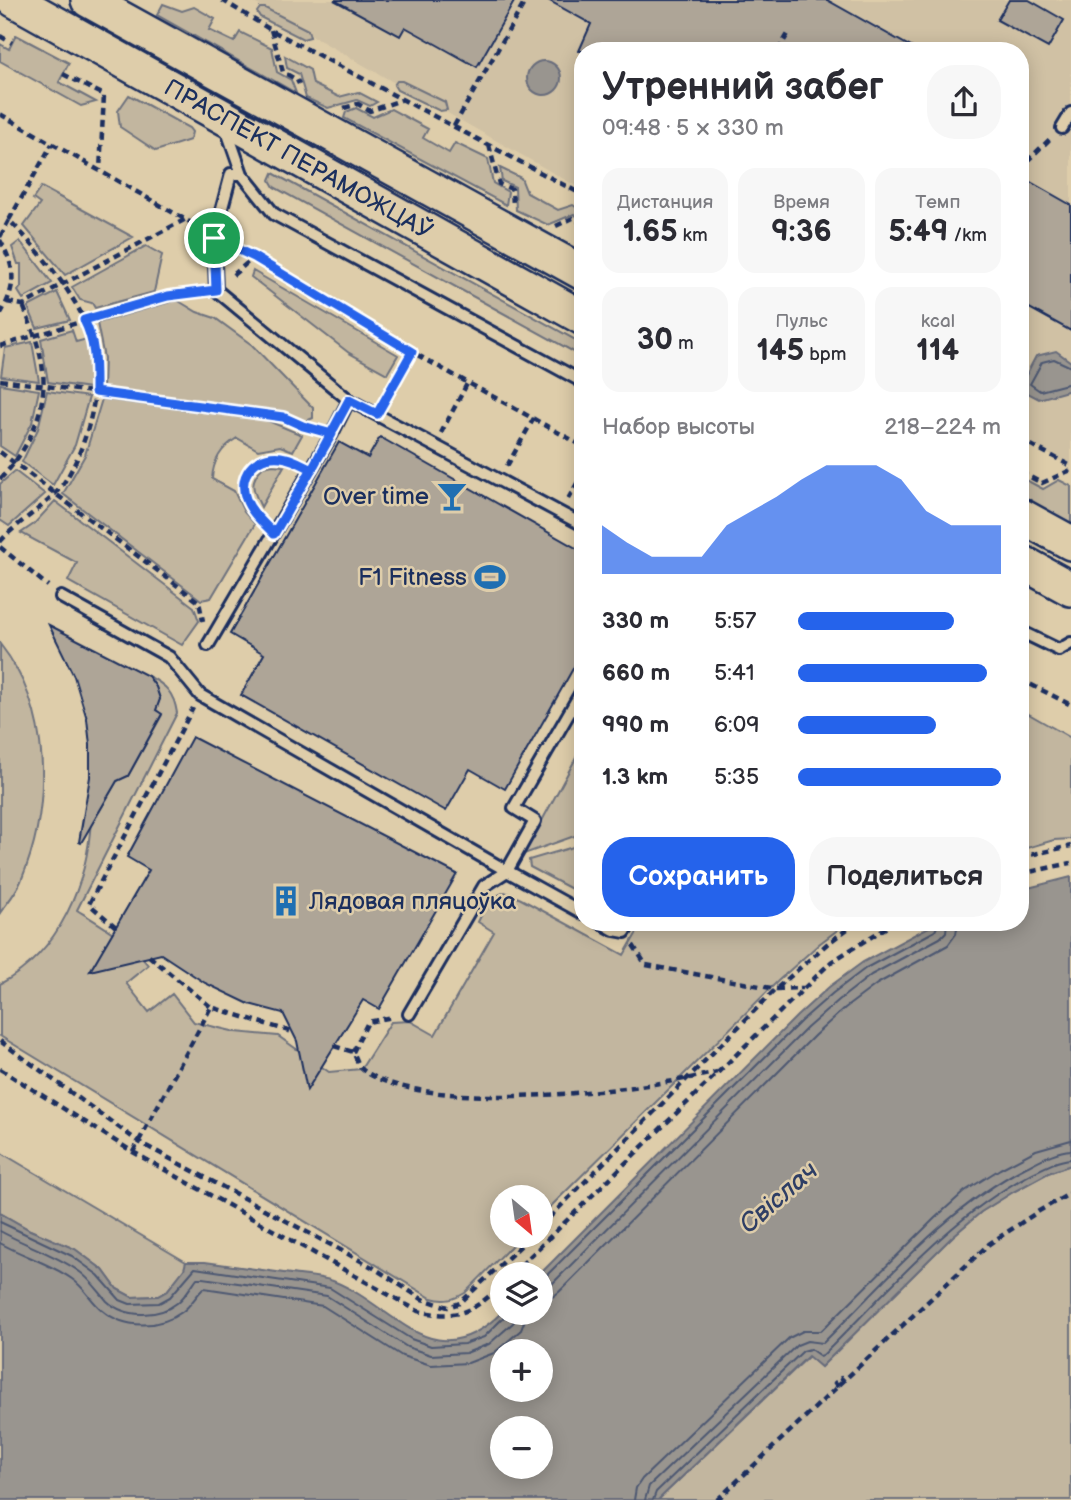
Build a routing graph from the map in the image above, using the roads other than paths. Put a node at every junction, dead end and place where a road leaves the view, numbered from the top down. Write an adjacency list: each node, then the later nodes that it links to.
1 (14, 0): 4 (main road, ПРАСПЕКТ ПЕРАМОЖЦАЎ)
2 (88, 0): 7 (main road, ПРАСПЕКТ ПЕРАМОЖЦАЎ)
3 (1071, 113): 5 (lane)
4 (221, 115): 6 (lane); 8 (main road, ПРАСПЕКТ ПЕРАМОЖЦАЎ)
5 (1062, 128)
6 (242, 174): 9 (lane); 10 (lane)
7 (574, 268)
8 (574, 313)
9 (574, 377)
10 (349, 400): 12 (lane); 19 (lane)
11 (1029, 520): 13 (main road)
12 (574, 521)
13 (1071, 543)
14 (1029, 566): 15 (main road)
15 (1071, 589)
16 (61, 597): 21 (lane)
17 (1029, 635): 18 (lane)
18 (1071, 643)
19 (208, 645)
20 (574, 705): 21 (lane)
21 (507, 871): 22 (lane); 23 (lane)
22 (574, 908)
23 (409, 1014)

